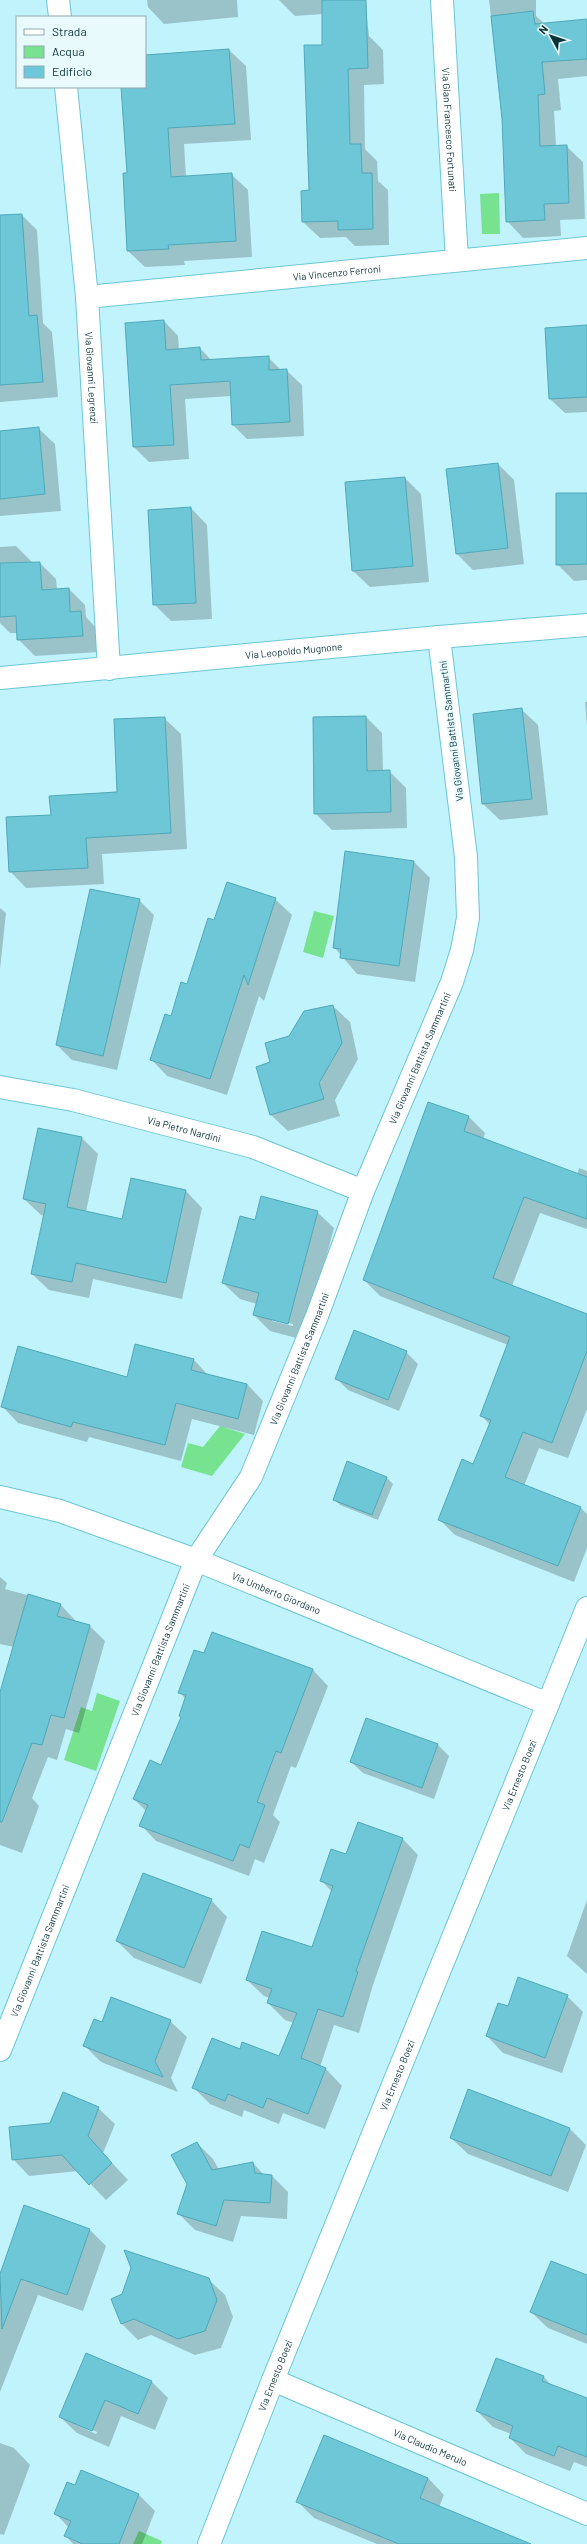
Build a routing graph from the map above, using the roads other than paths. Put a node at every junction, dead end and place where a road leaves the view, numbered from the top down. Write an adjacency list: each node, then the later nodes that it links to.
1 (58, 0): 3 (street)
2 (442, 0): 6 (street, Via Gian Francesco Fortunati)
3 (60, 16)
4 (66, 88): 7 (street, Via Giovanni Legrenzi)
5 (587, 248): 6 (street, Via Vincenzo Ferroni)
6 (457, 260): 7 (street, Via Vincenzo Ferroni)
7 (87, 297): 10 (street, Via Giovanni Legrenzi)
8 (587, 625): 9 (street, Via Leopoldo Mugnone)
9 (440, 636): 10 (street, Via Leopoldo Mugnone); 13 (street, Via Giovanni Battista Sammartini)
10 (109, 669): 11 (street, Via Leopoldo Mugnone)
11 (0, 678)
12 (0, 1087): 13 (street, Via Pietro Nardini)
13 (363, 1191): 15 (street, Via Giovanni Battista Sammartini)
14 (0, 1497): 15 (street, Via Umberto Giordano)
15 (196, 1560): 17 (street, Via Umberto Giordano); 18 (street, Via Giovanni Battista Sammartini)
16 (587, 1608): 17 (street, Via Ernesto Boezi)
17 (548, 1704): 19 (street, Via Ernesto Boezi)
18 (0, 2050)
19 (273, 2380): 20 (street, Via Claudio Merulo); 21 (street, Via Ernesto Boezi)
20 (587, 2514)
21 (209, 2544)

